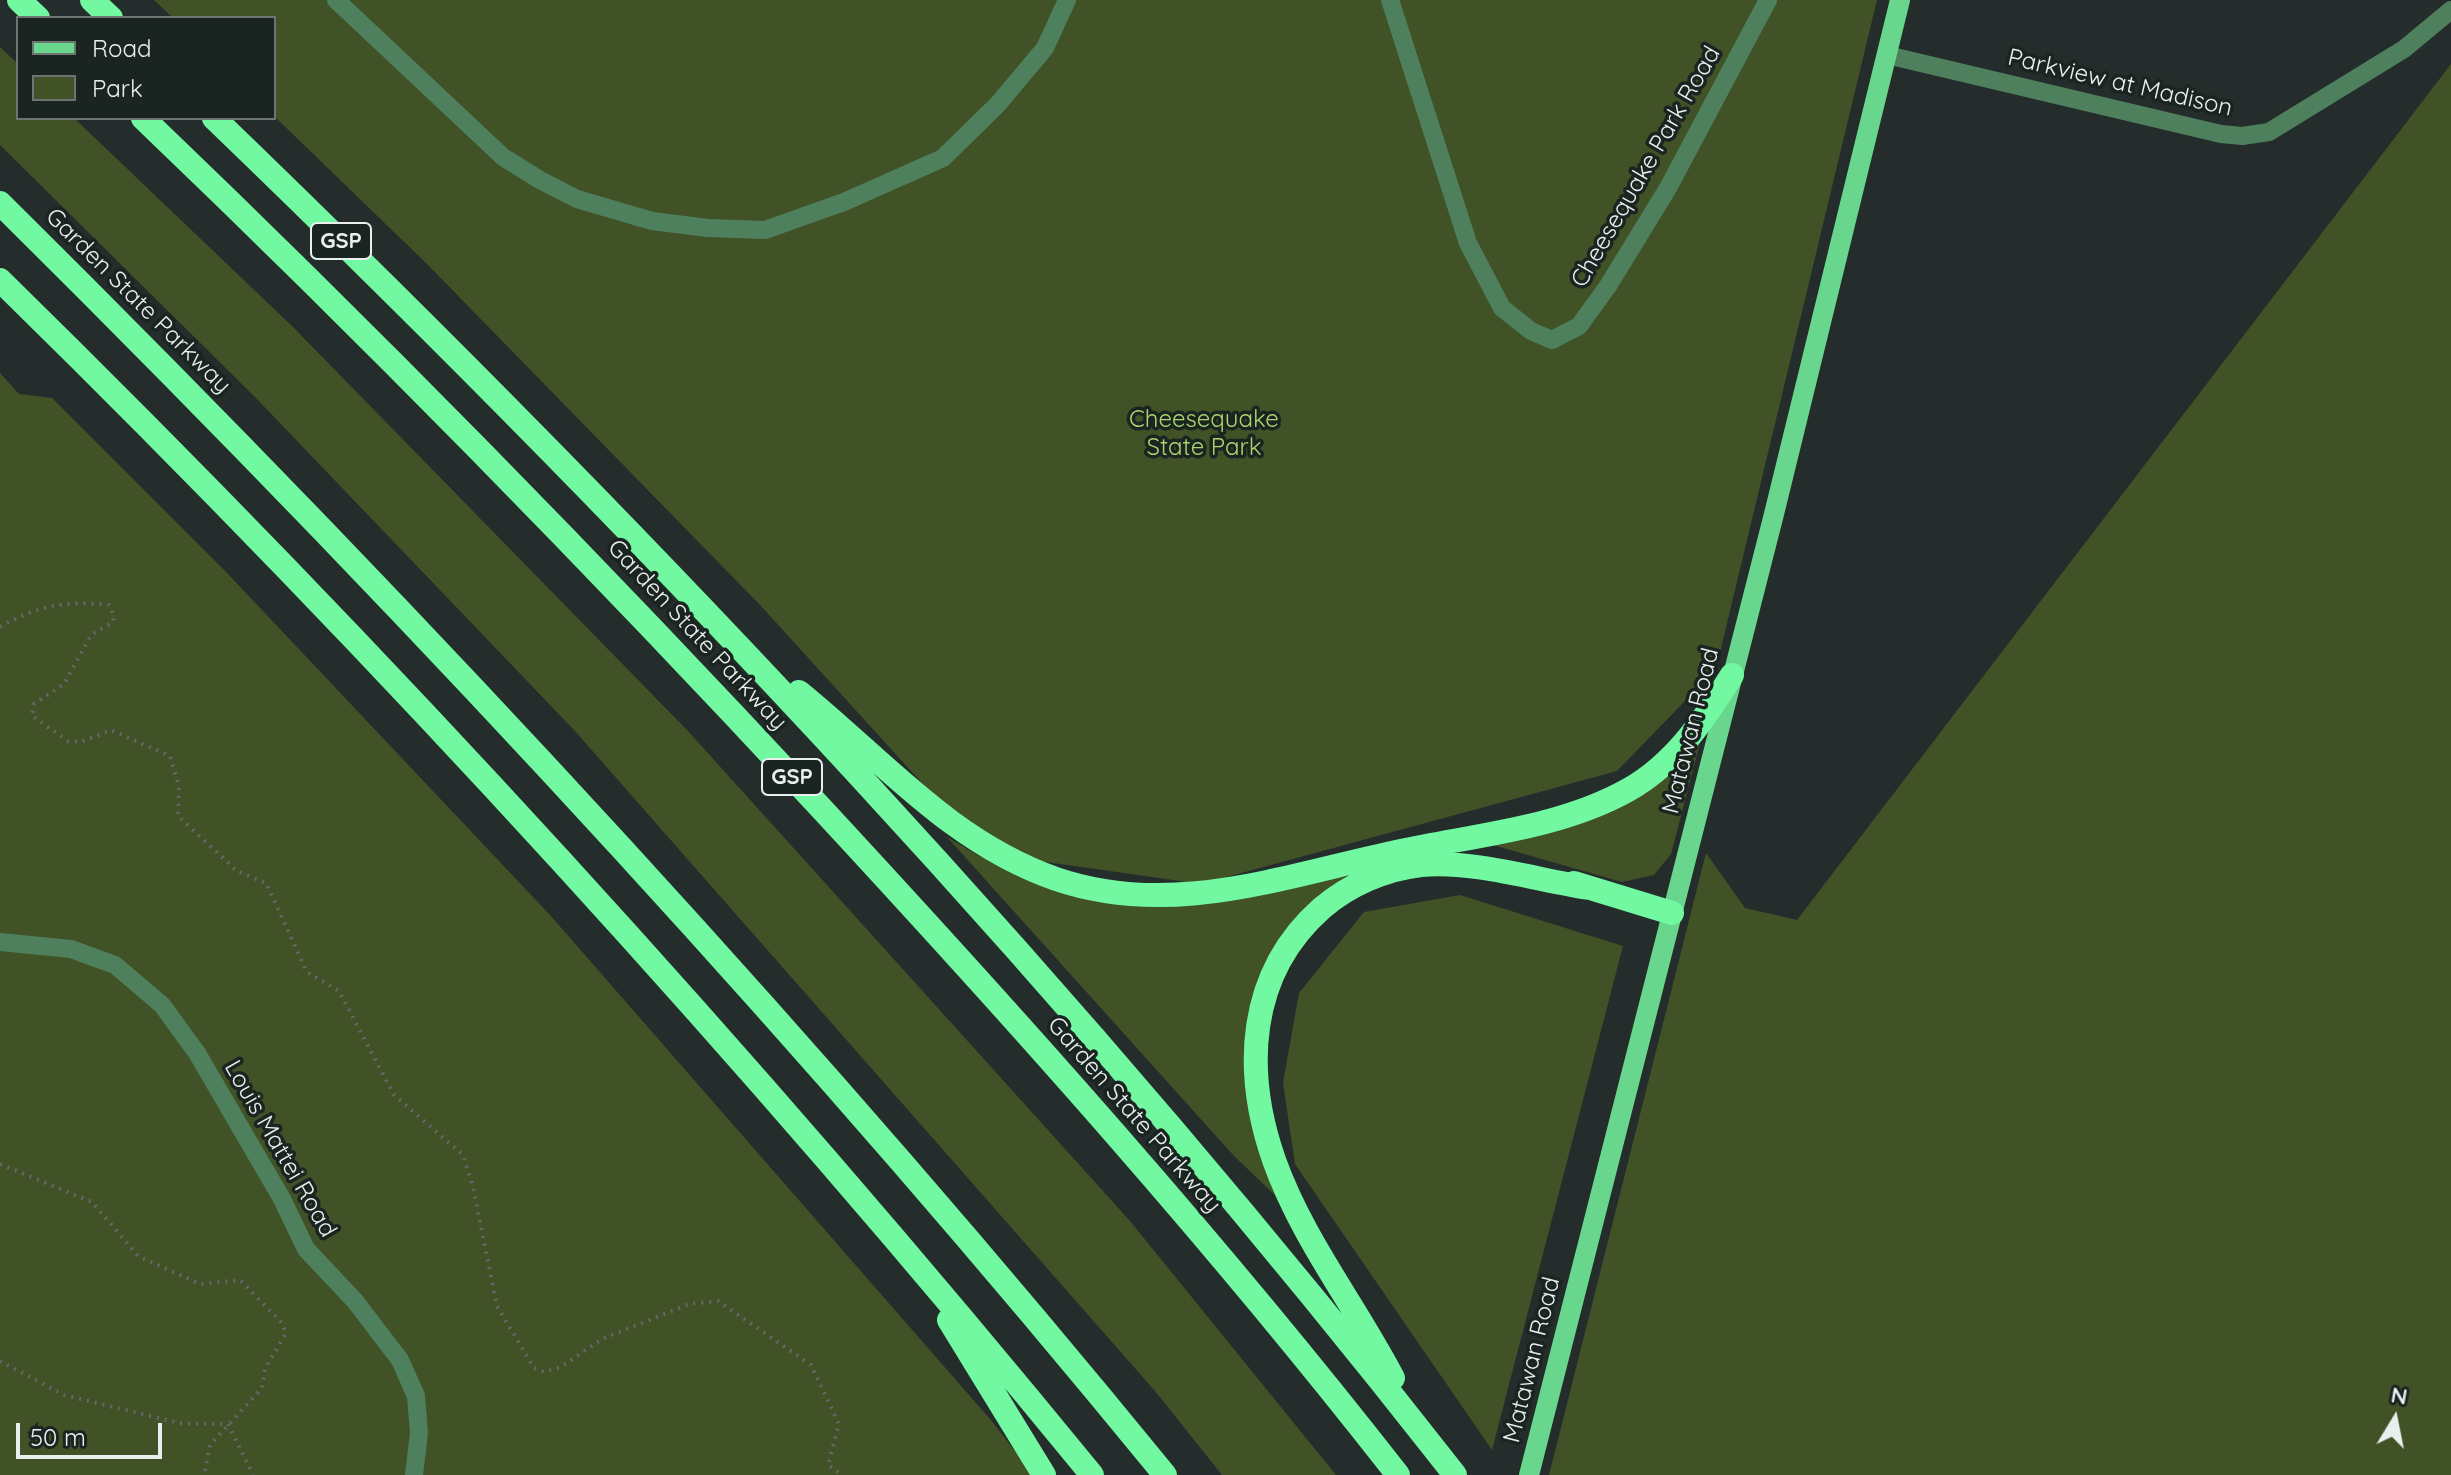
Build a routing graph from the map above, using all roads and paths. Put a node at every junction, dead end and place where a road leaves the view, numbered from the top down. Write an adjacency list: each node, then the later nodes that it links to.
1 (19, 0): 9 (highway)
2 (92, 0): 10 (highway)
3 (336, 0): 4 (street)
4 (1067, 0)
5 (1390, 0): 6 (street, Cheesequake Park Road)
6 (1768, 0)
7 (1900, 0): 11 (main road, Matawan Road)
8 (2451, 10): 11 (street, Parkview at Madison)
9 (36, 16)
10 (109, 16)
11 (1887, 55): 18 (main road, Matawan Road)
12 (145, 120): 35 (highway, Garden State Parkway / GSP)
13 (216, 120): 17 (highway, Garden State Parkway / GSP)
14 (0, 203): 34 (highway, Garden State Parkway)
15 (0, 280): 24 (highway)
16 (0, 627): 31 (path)
17 (729, 635): 19 (highway); 27 (highway, Garden State Parkway / GSP)
18 (1732, 675): 19 (highway); 21 (main road, Matawan Road)
19 (1433, 846): 20 (highway)
20 (1589, 888): 21 (highway); 27 (highway)
21 (1672, 913): 37 (main road, Matawan Road)
22 (0, 942): 30 (street, Louis Mattei Road)
23 (0, 1164): 26 (path)
24 (921, 1269): 32 (highway); 33 (highway)
25 (0, 1361): 26 (path)
26 (228, 1424): 28 (path); 29 (path)
27 (1418, 1427): 36 (highway, Garden State Parkway / GSP)
28 (204, 1475)
29 (253, 1475)
30 (414, 1475)
31 (843, 1475)
32 (1044, 1475)
33 (1092, 1475)
34 (1165, 1475)
35 (1398, 1475)
36 (1455, 1475)
37 (1529, 1475)

